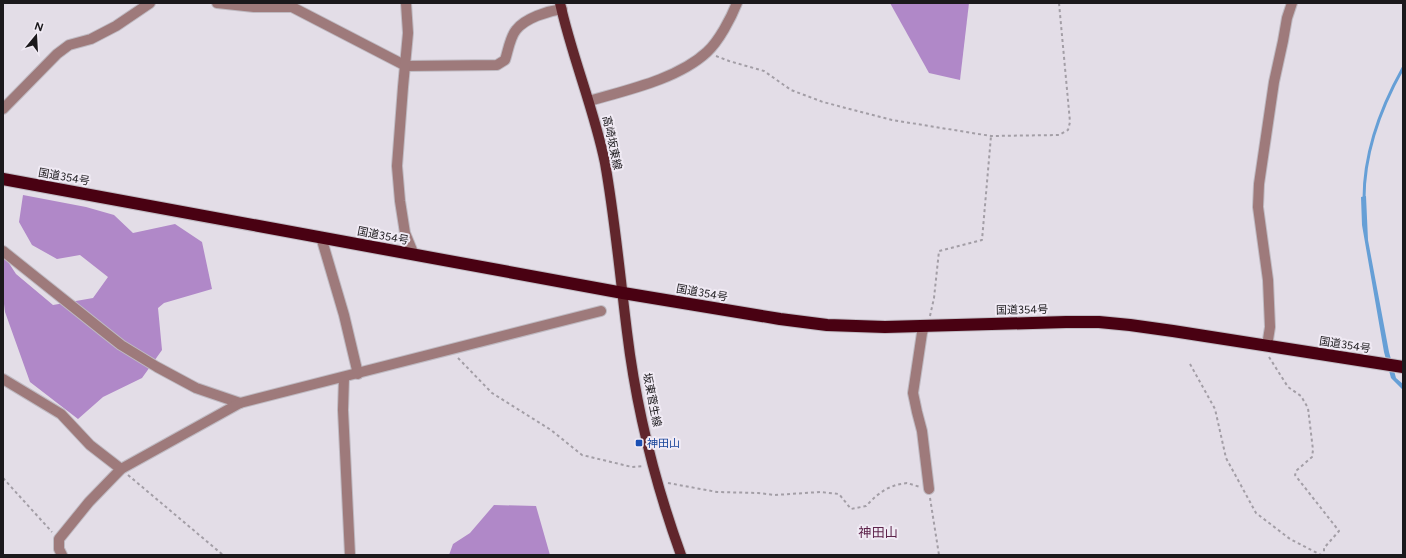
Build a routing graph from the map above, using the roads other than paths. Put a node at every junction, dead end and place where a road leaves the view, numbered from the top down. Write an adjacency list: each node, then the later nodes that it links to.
1 (150, 3): 9 (street)
2 (217, 3): 7 (street)
3 (406, 3): 7 (street)
4 (737, 3): 8 (street)
5 (1292, 3): 17 (street)
6 (561, 6): 7 (street); 8 (main road, 高崎坂東線)
7 (406, 66): 13 (street)
8 (589, 101): 14 (main road, 高崎坂東線)
9 (3, 109)
10 (3, 179): 11 (highway, 国道354号)
11 (320, 237): 13 (highway, 国道354号); 19 (street)
12 (3, 251): 22 (street)
13 (414, 255): 14 (highway, 国道354号)
14 (623, 293): 16 (highway, 国道354号); 27 (main road, 坂東菅生線)
15 (600, 311): 19 (street)
16 (925, 325): 17 (highway, 国道354号); 24 (street)
17 (1267, 346): 18 (highway, 国道354号)
18 (1403, 366)
19 (358, 374): 20 (street)
20 (344, 377): 22 (street); 26 (street)
21 (3, 379): 23 (street)
22 (240, 403): 23 (street)
23 (121, 469): 25 (street)
24 (929, 489)
25 (62, 555)
26 (350, 555)
27 (681, 555)

